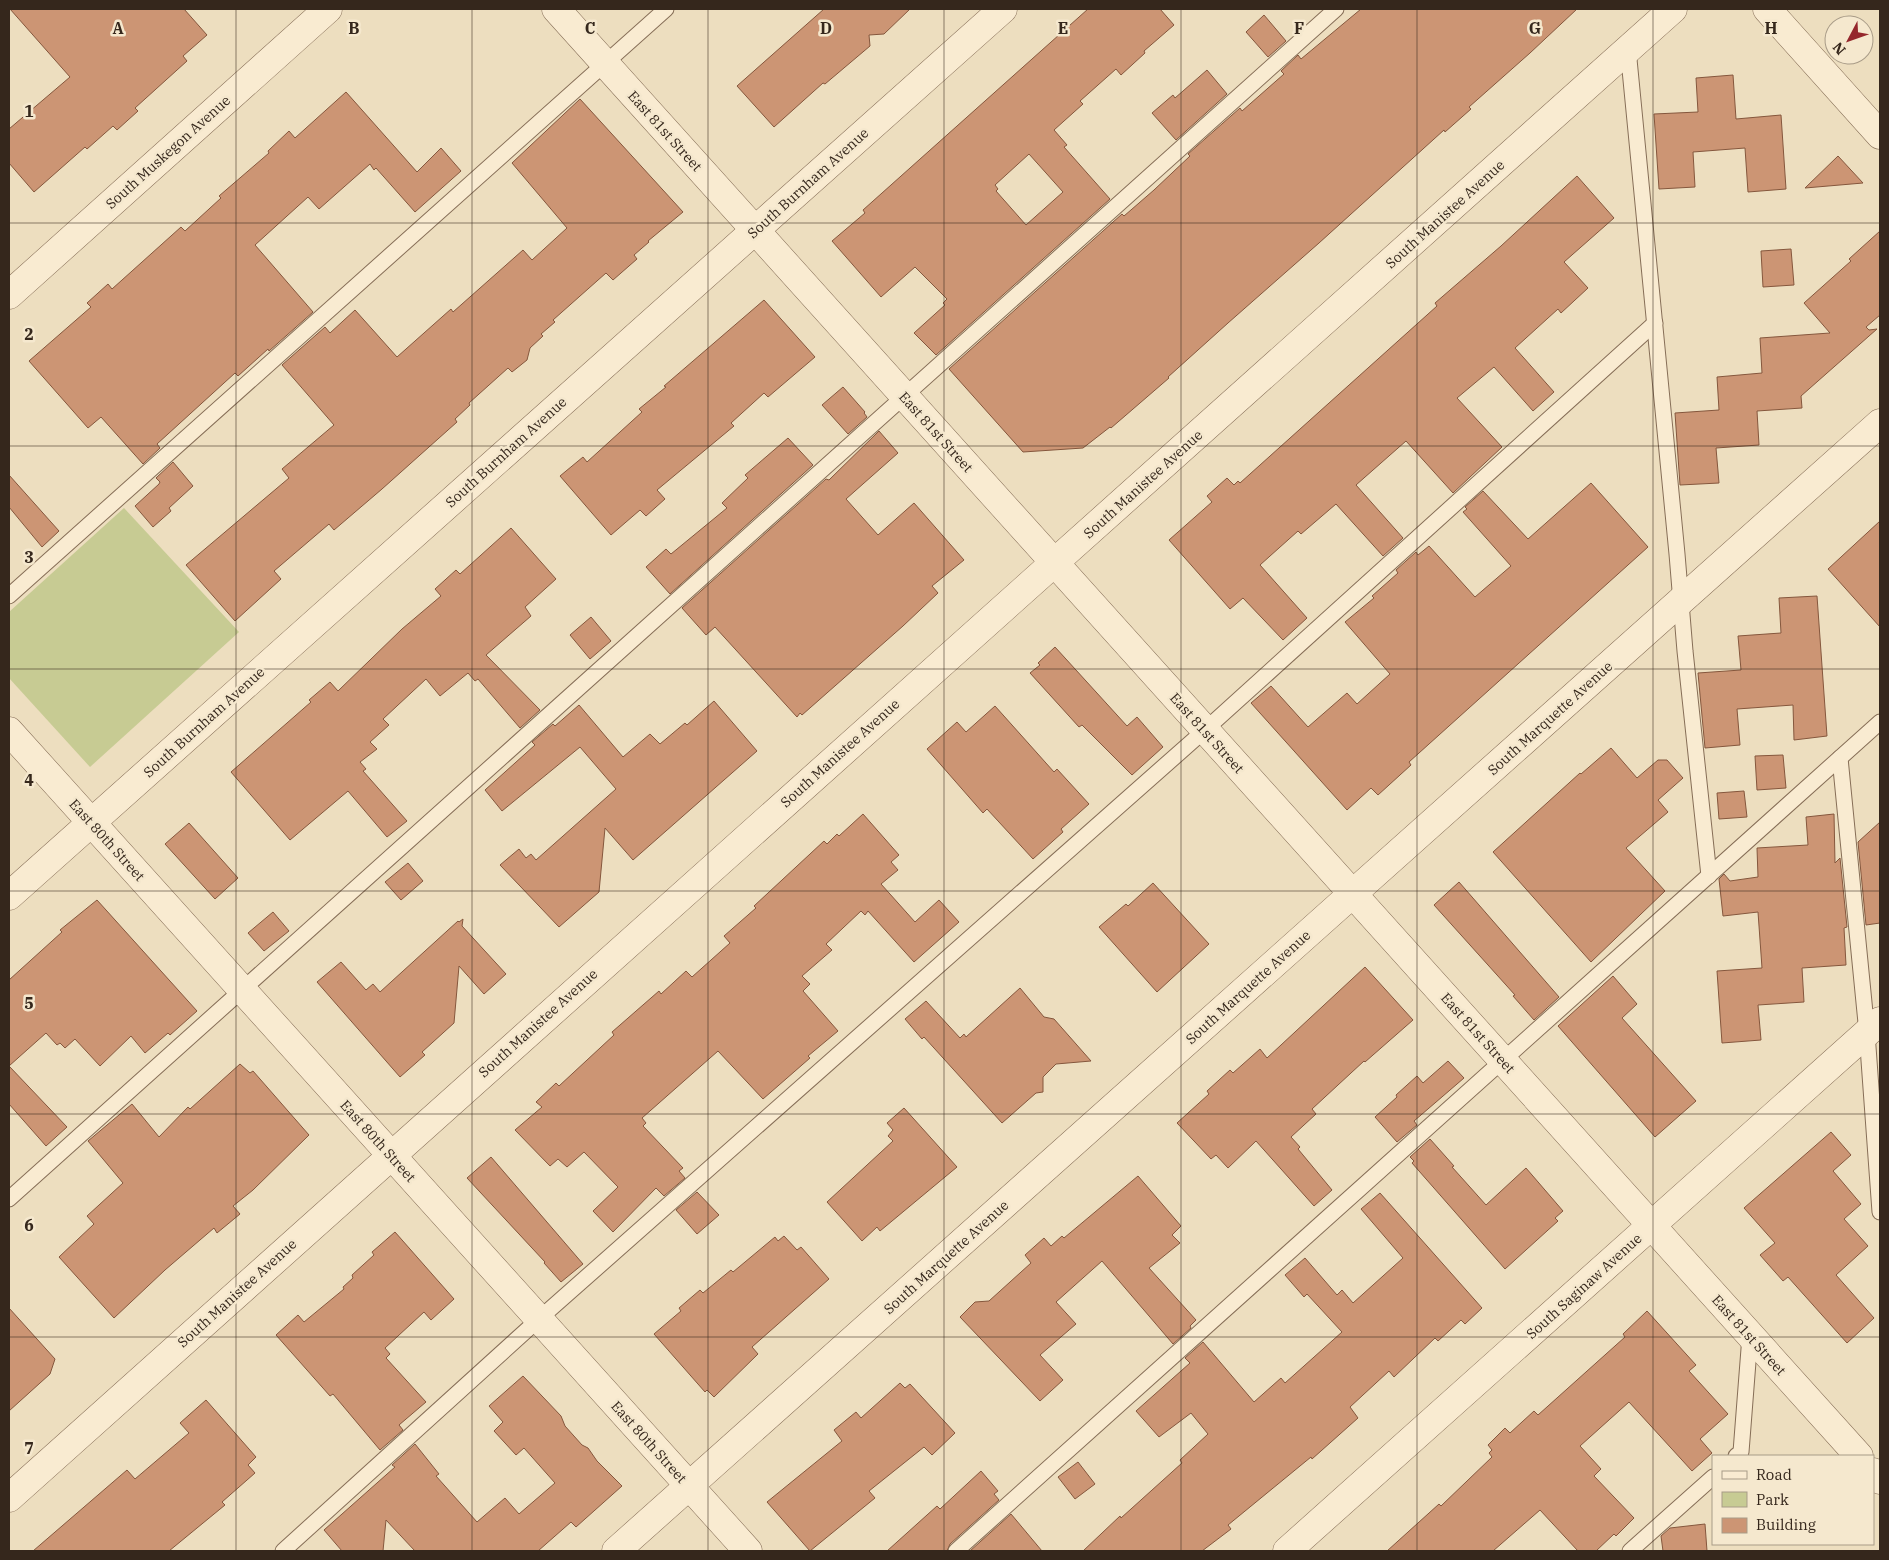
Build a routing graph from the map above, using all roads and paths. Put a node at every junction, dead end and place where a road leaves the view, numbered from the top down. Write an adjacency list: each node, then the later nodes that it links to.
1 (328, 9): 12 (street, South Muskegon Avenue)
2 (556, 9): 9 (street, East 81st Street)
3 (666, 9): 9 (lane)
4 (1003, 9): 11 (street, South Burnham Avenue)
5 (1336, 9): 14 (lane)
6 (1672, 9): 8 (street, South Manistee Avenue)
7 (1767, 9): 10 (street)
8 (1628, 49): 13 (lane); 16 (street, South Manistee Avenue)
9 (605, 64): 11 (street, East 81st Street); 17 (lane)
10 (1878, 128)
11 (755, 230): 14 (street, East 81st Street); 23 (street, South Burnham Avenue)
12 (9, 295)
13 (1655, 323): 18 (lane); 20 (lane)
14 (904, 396): 16 (street, East 81st Street); 27 (lane)
15 (1880, 423): 18 (street, South Marquette Avenue)
16 (1054, 563): 20 (street, East 81st Street); 30 (street, South Manistee Avenue)
17 (9, 596)
18 (1682, 602): 24 (lane); 25 (street, South Marquette Avenue)
19 (1880, 722): 22 (lane)
20 (1205, 730): 25 (street, East 81st Street); 34 (lane)
21 (9, 731): 23 (street, East 80th Street)
22 (1840, 758): 24 (lane); 28 (lane)
23 (91, 822): 26 (street, South Burnham Avenue); 27 (street, East 80th Street)
24 (1708, 876): 29 (lane)
25 (1352, 894): 29 (street, East 81st Street); 39 (street, South Marquette Avenue)
26 (9, 896)
27 (242, 990): 30 (street, East 80th Street); 31 (lane)
28 (1874, 1027): 32 (lane); 33 (street, South Saginaw Avenue)
29 (1502, 1061): 33 (street, East 81st Street); 44 (lane)
30 (391, 1155): 34 (street, East 80th Street); 40 (street, South Manistee Avenue)
31 (9, 1199)
32 (1880, 1212)
33 (1652, 1226): 35 (street, East 81st Street); 45 (street, South Saginaw Avenue)
34 (539, 1319): 39 (street, East 80th Street); 41 (lane)
35 (1750, 1336): 36 (lane); 37 (street, East 81st Street)
36 (1737, 1455)
37 (1858, 1455)
38 (1712, 1478): 46 (lane)
39 (689, 1486): 42 (street, South Marquette Avenue); 43 (street, East 80th Street)
40 (9, 1498)
41 (289, 1549)
42 (616, 1551)
43 (748, 1551)
44 (956, 1551)
45 (1287, 1551)
46 (1630, 1551)

